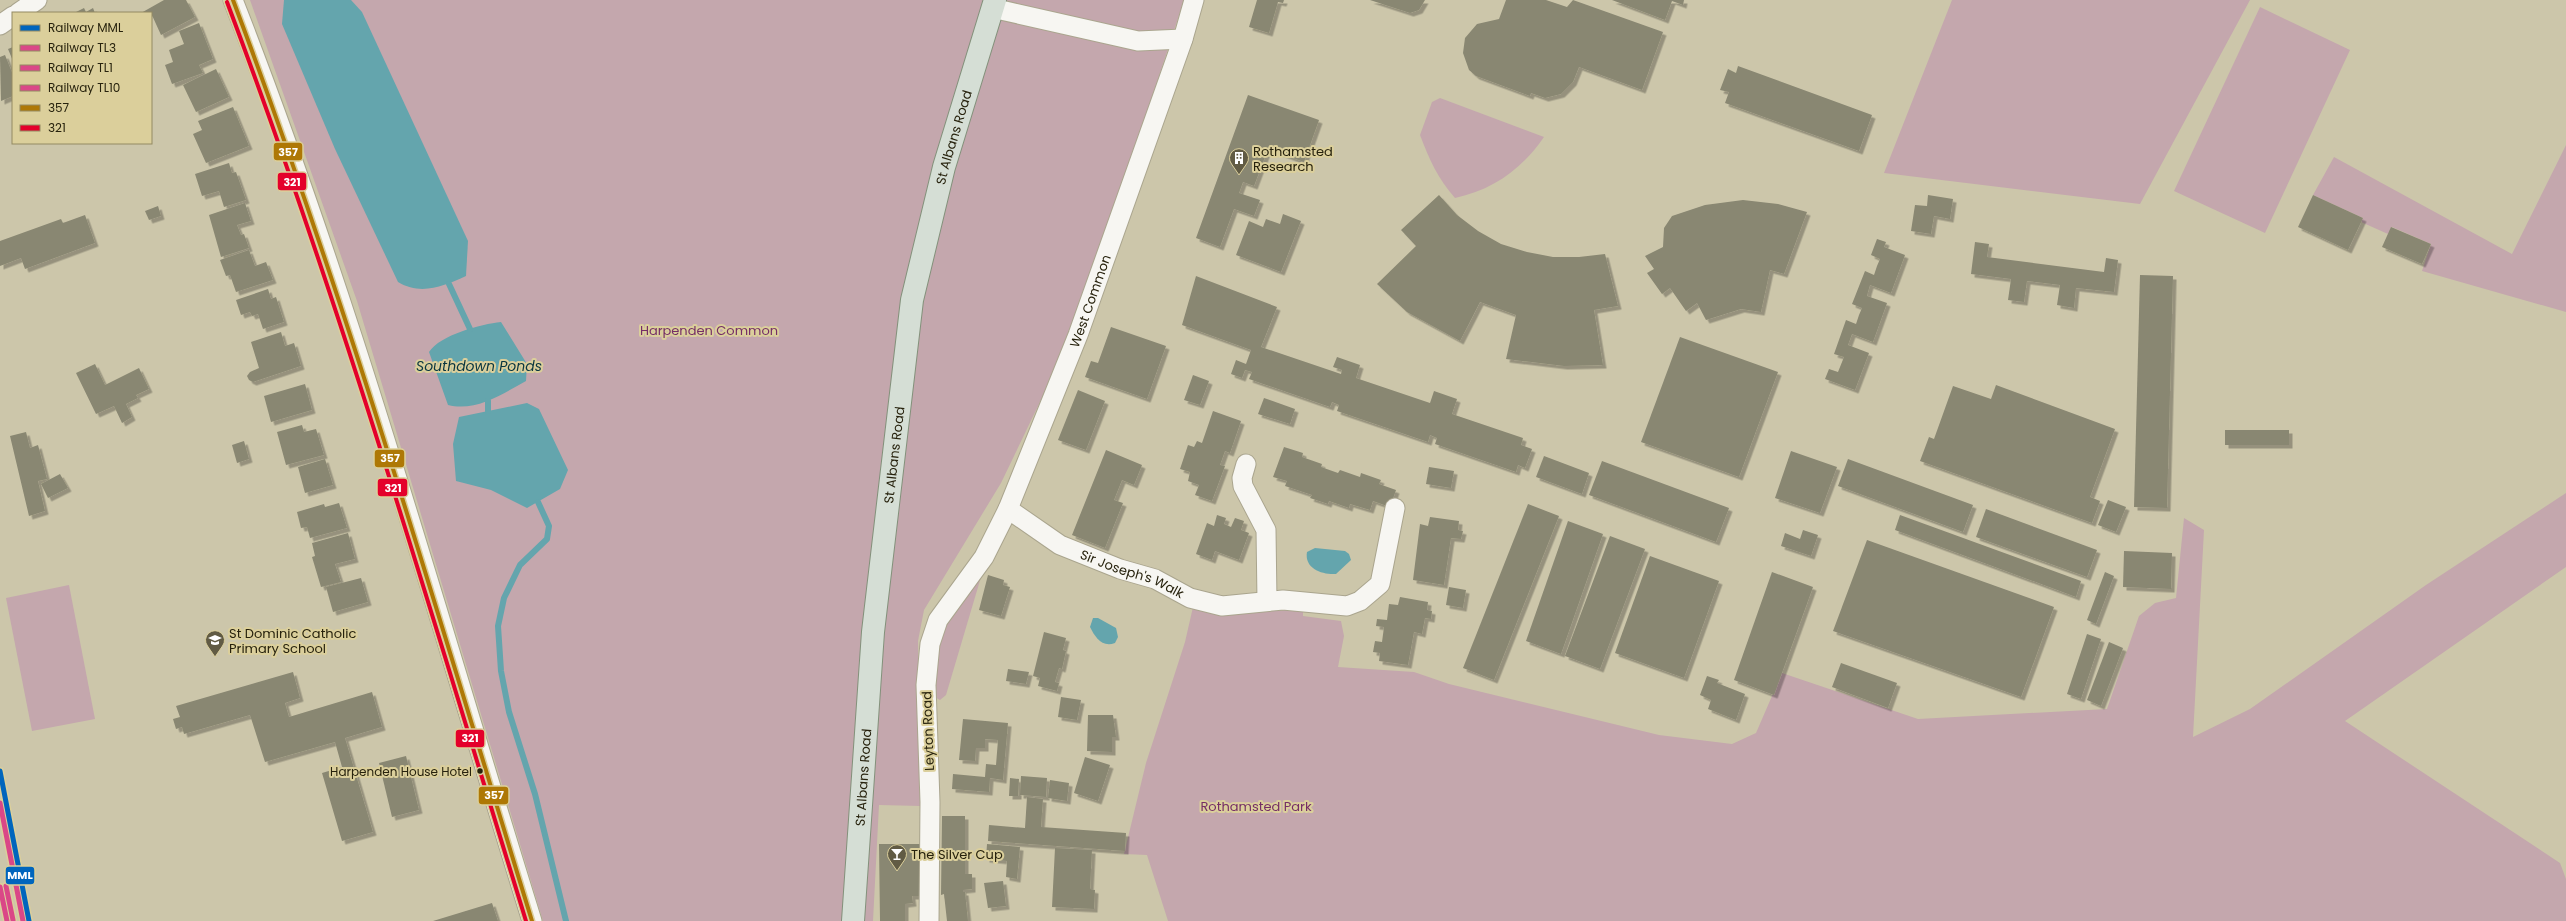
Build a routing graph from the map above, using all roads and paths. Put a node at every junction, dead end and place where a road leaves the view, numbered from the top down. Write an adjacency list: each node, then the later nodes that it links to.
1 (37, 0): 5 (street)
2 (232, 0): 14 (street)
3 (1194, 0): 8 (street, West Common)
4 (994, 4): 8 (street); 15 (main road, St Albans Road)
5 (19, 12)
6 (12, 17): 7 (street)
7 (0, 25)
8 (1183, 39): 11 (street, West Common)
9 (1246, 464): 13 (street)
10 (1395, 508): 13 (street, Sir Joseph's Walk)
11 (1008, 509): 12 (street, West Common); 13 (street, Sir Joseph's Walk)
12 (984, 556): 16 (street, Leyton Road)
13 (1267, 601)
14 (532, 921)
15 (853, 921)
16 (929, 921)

